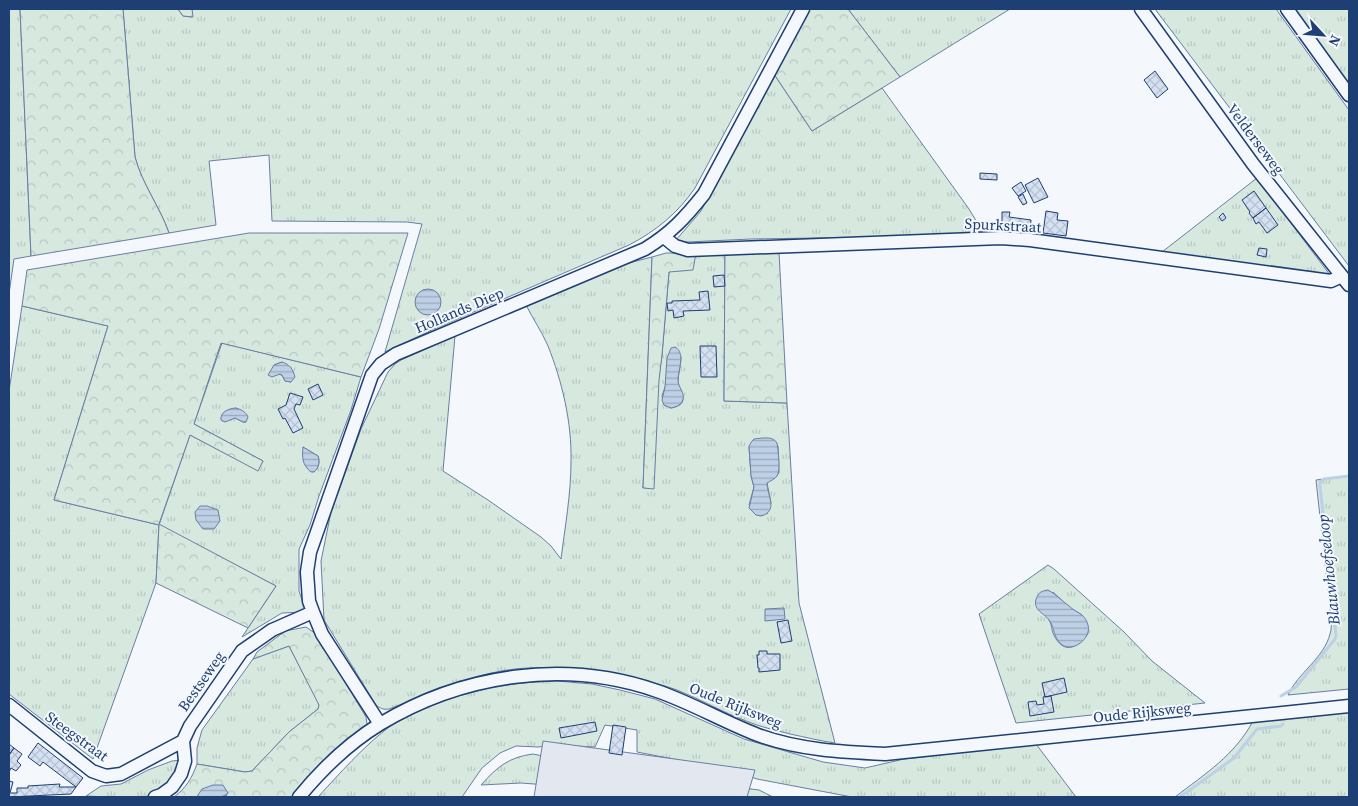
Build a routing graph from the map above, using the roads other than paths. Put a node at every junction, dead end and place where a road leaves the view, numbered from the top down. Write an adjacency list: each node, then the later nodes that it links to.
1 (803, 9): 5 (street, Hollands Diep)
2 (1141, 9): 6 (street, Velderseweg)
3 (1287, 9): 4 (street)
4 (1349, 95)
5 (664, 237): 6 (street, Spurkstraat); 7 (street, Hollands Diep)
6 (1346, 281)
7 (313, 612): 10 (street, Hollands Diep); 11 (street, Bestseweg)
8 (9, 705): 11 (street, Steegstraat)
9 (1349, 706): 10 (street, Oude Rijksweg)
10 (380, 724): 13 (street, Oude Rijksweg)
11 (183, 741): 12 (street, Bestseweg)
12 (155, 797)
13 (299, 797)

